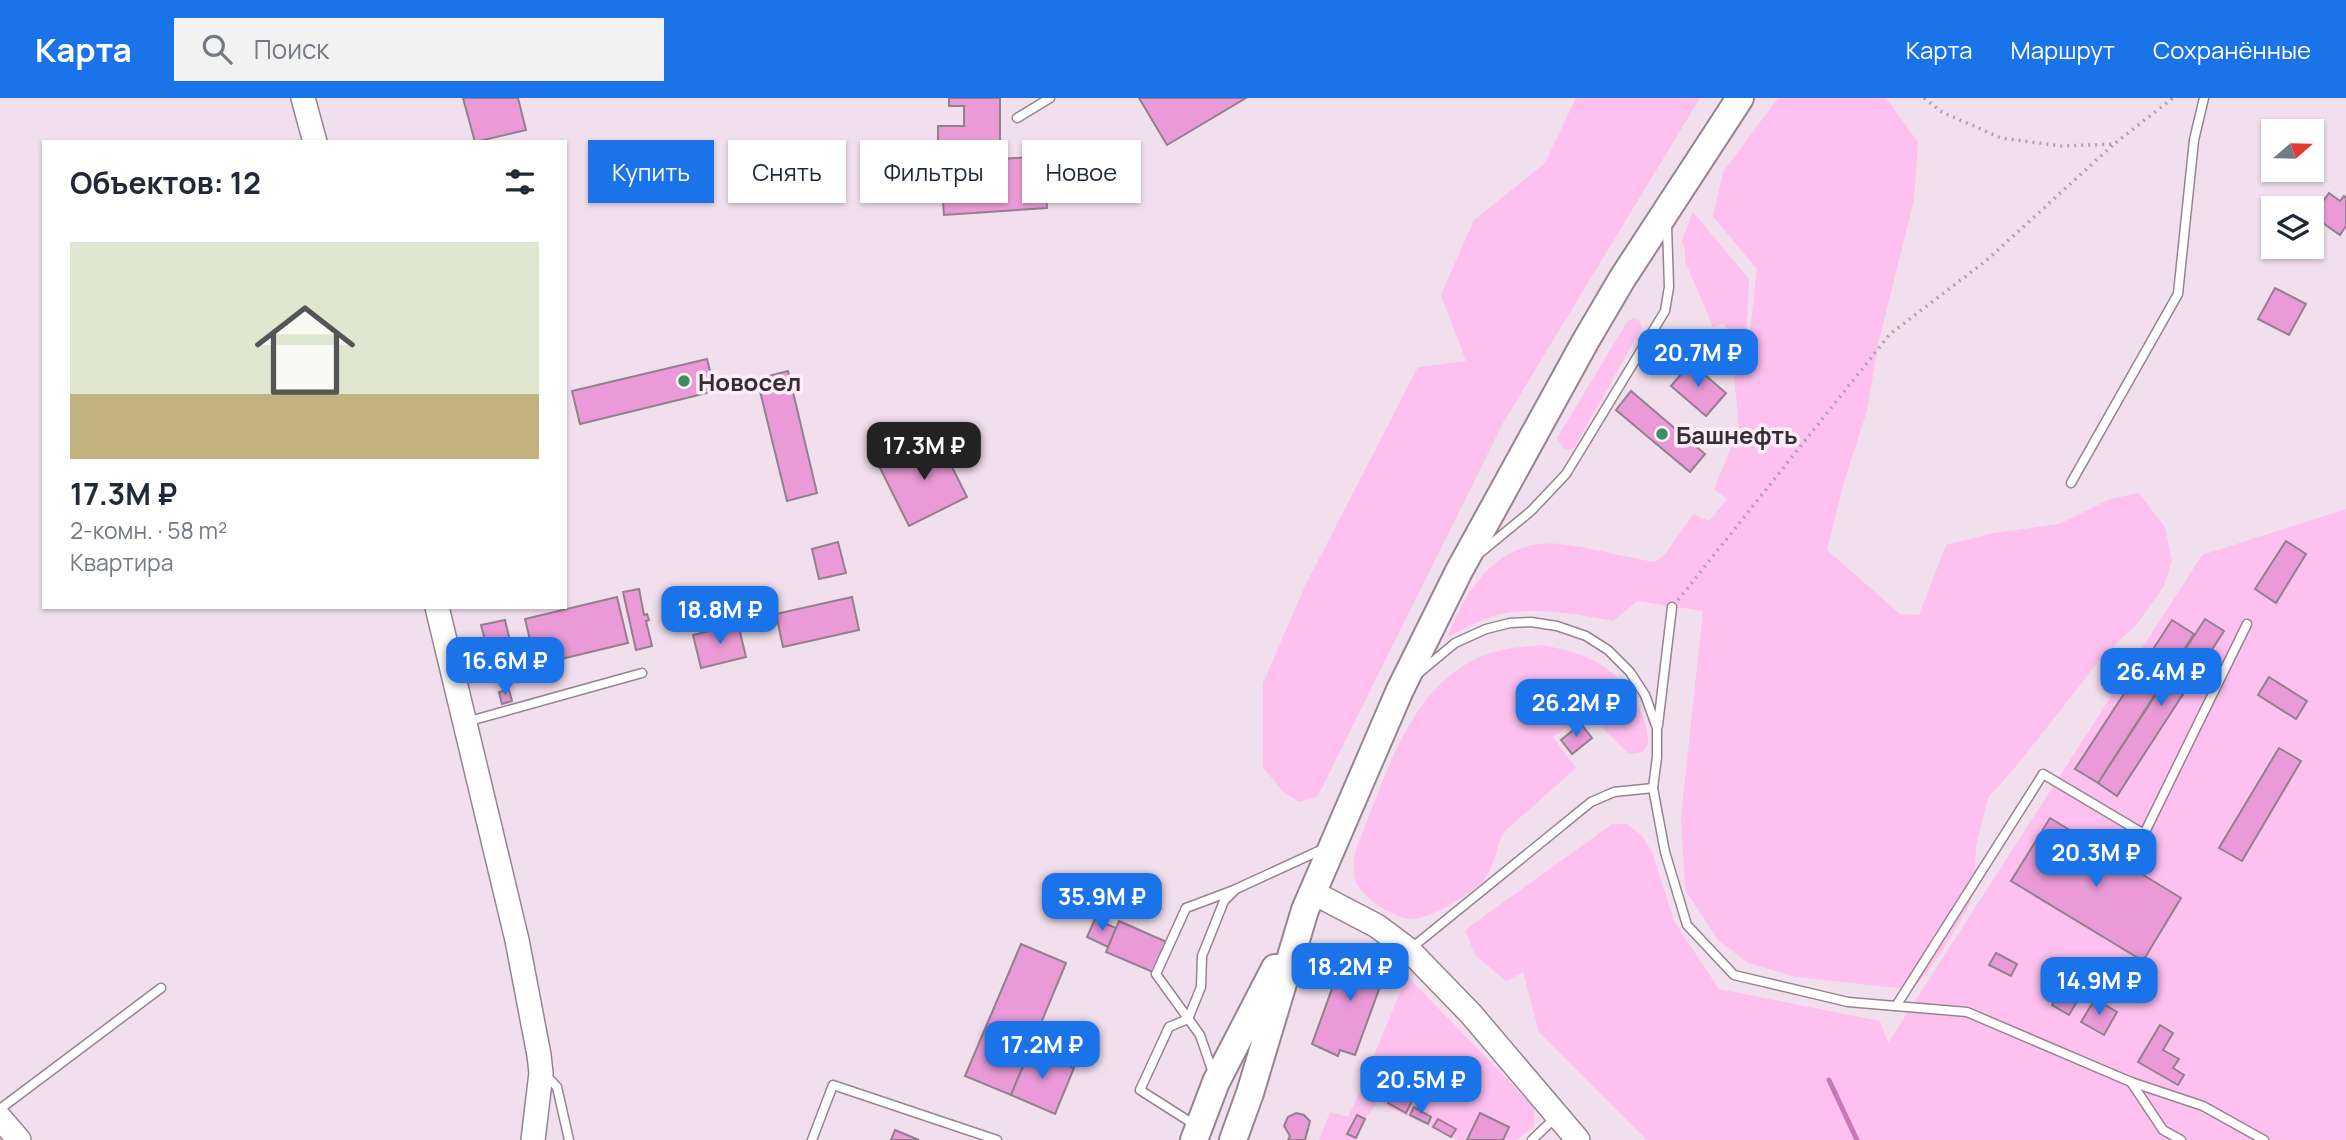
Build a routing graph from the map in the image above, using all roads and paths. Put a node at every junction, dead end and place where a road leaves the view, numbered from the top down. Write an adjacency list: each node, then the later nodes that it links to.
1 (303, 98): 8 (street)
2 (1050, 98): 7 (lane)
3 (1740, 98): 10 (main road)
4 (1924, 98): 9 (path)
5 (2173, 98): 9 (path)
6 (2204, 98): 11 (lane)
7 (1017, 118)
8 (314, 140)
9 (2114, 144): 13 (path)
10 (1666, 210): 12 (main road); 12 (lane)
11 (2071, 483)
12 (1459, 571): 17 (main road)
13 (1672, 607): 19 (lane)
14 (437, 609): 18 (street)
15 (2247, 624): 26 (lane)
16 (642, 673): 18 (lane)
17 (1400, 690): 19 (lane); 21 (main road)
18 (465, 723): 28 (street)
19 (1657, 728): 20 (lane)
20 (1653, 788): 24 (lane); 26 (lane)
21 (1332, 845): 22 (lane); 23 (main road)
22 (1236, 888): 27 (lane); 27 (lane)
23 (1308, 901): 24 (street); 29 (main road); 40 (main road)
24 (1409, 950): 32 (street)
25 (161, 988): 31 (lane)
26 (1896, 1006): 30 (lane)
27 (1188, 1019): 29 (lane); 34 (lane)
28 (540, 1069): 36 (street); 37 (lane)
29 (1216, 1082): 34 (main road)
30 (2131, 1082): 43 (lane); 44 (lane)
31 (0, 1109)
32 (1558, 1116): 41 (lane); 42 (street)
33 (0, 1118): 35 (street)
34 (1196, 1134)
35 (19, 1140)
36 (533, 1140)
37 (569, 1140)
38 (812, 1140): 39 (lane)
39 (998, 1140)
40 (1233, 1140)
41 (1532, 1140)
42 (1578, 1140)
43 (2181, 1140)
44 (2264, 1140)

